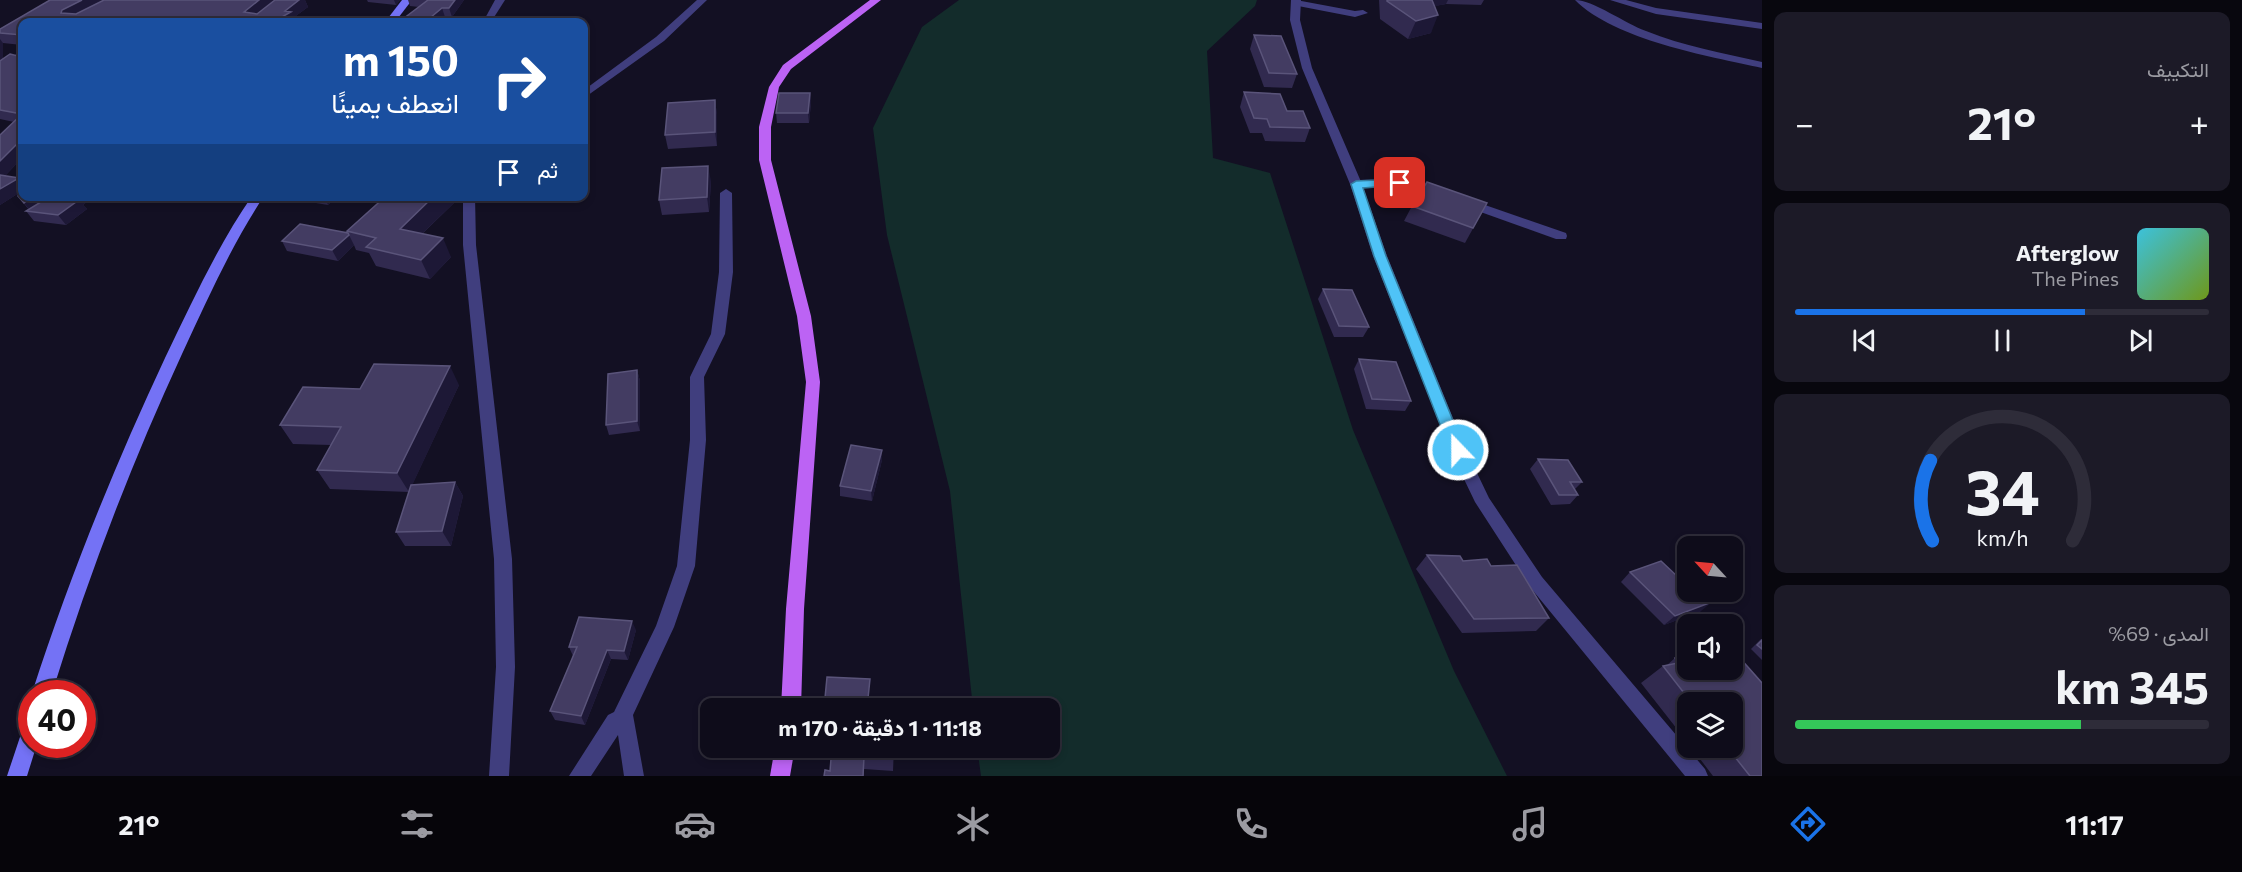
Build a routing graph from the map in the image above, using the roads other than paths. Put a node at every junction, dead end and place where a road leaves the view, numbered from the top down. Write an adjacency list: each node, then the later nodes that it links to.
1 (407, 0): 9 (main road)
2 (500, 0): 10 (street)
3 (702, 0): 15 (street)
4 (876, 0): 22 (main road)
5 (1580, 0): 13 (street)
6 (1615, 0): 11 (street)
7 (1296, 2): 8 (street); 16 (street)
8 (1364, 13)
9 (393, 18)
10 (485, 18)
11 (1762, 26)
12 (18, 56): 14 (main road)
13 (1762, 65)
14 (0, 72)
15 (588, 92)
16 (1356, 184): 20 (street); 31 (street)
17 (726, 193): 23 (street)
18 (254, 201): 21 (main road)
19 (470, 201): 27 (street)
20 (1561, 236)
21 (46, 680)
22 (791, 698)
23 (621, 719): 28 (street); 29 (street)
24 (23, 758): 26 (main road)
25 (783, 758): 30 (main road)
26 (17, 776)
27 (500, 776)
28 (579, 776)
29 (634, 776)
30 (780, 776)
31 (1698, 776)

